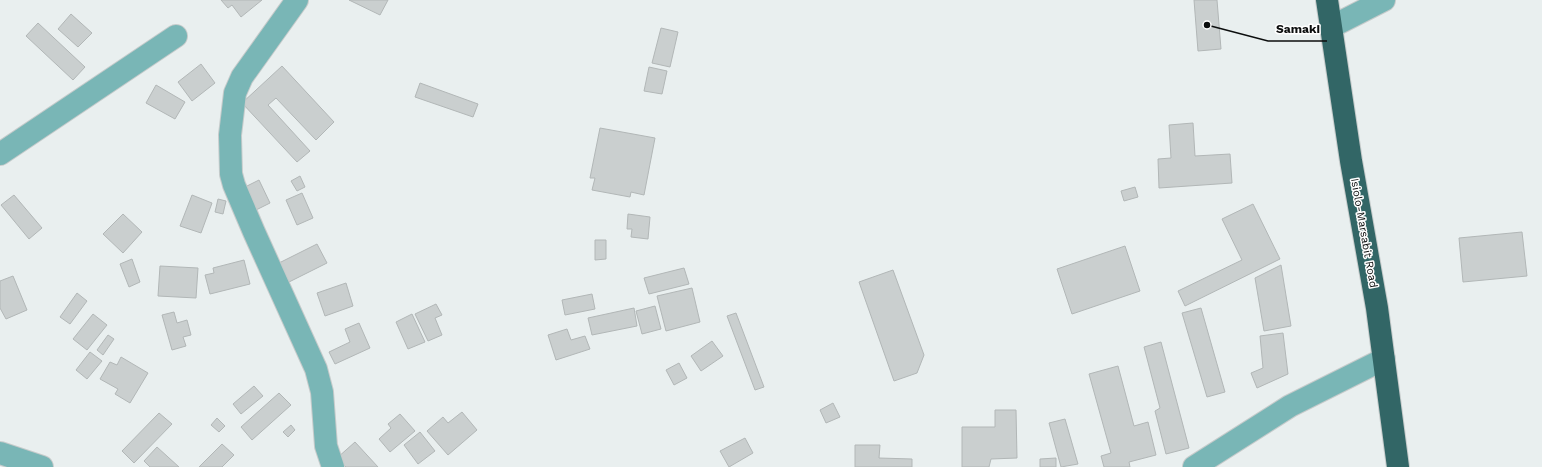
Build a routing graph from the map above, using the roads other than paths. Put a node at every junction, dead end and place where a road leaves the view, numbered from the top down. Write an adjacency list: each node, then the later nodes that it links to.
1 (297, 0): 10 (street)
2 (1327, 0): 4 (highway, Isiolo-Marsabit Road)
3 (1384, 0): 4 (street)
4 (1331, 27): 7 (highway, Isiolo-Marsabit Road)
5 (176, 36): 6 (street)
6 (0, 154)
7 (1384, 359): 11 (street); 12 (highway, Isiolo-Marsabit Road)
8 (0, 453): 9 (street)
9 (42, 467)
10 (333, 467)
11 (1194, 467)
12 (1398, 467)

